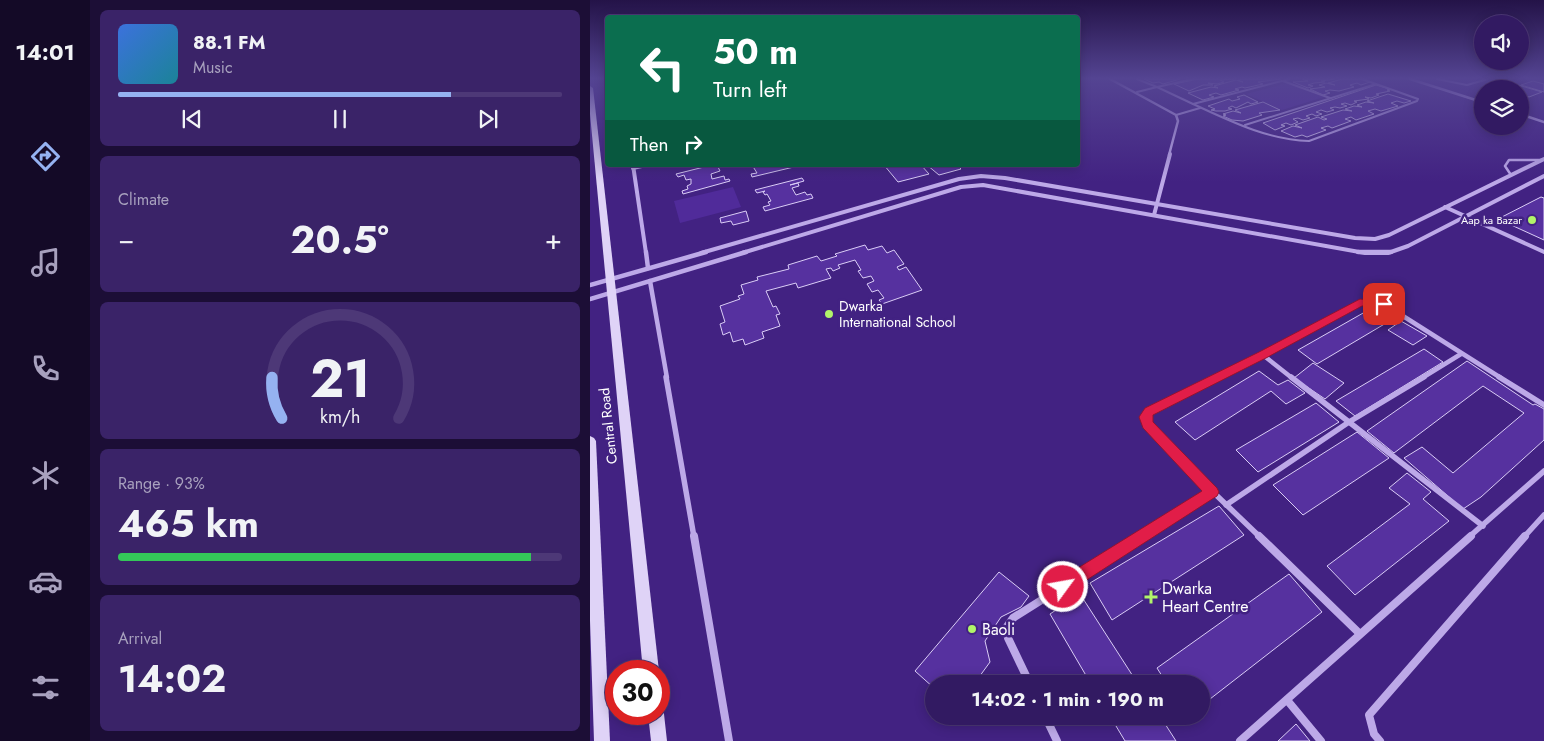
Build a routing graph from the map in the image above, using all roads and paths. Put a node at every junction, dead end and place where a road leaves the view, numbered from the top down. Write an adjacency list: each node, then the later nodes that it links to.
1 (593, 114): 20 (main road, Central Road)
2 (1181, 114): 6 (lane)
3 (1214, 114): 9 (lane)
4 (1282, 114): 9 (lane)
5 (1383, 114): 9 (lane)
6 (1176, 115): 14 (street)
7 (1529, 117): 8 (street)
8 (1544, 122)
9 (1244, 126)
10 (1543, 159): 12 (street); 12 (lane)
11 (633, 167): 19 (street)
12 (1511, 175): 15 (street)
13 (1544, 176): 17 (street)
14 (1157, 204): 15 (street); 16 (street); 19 (street)
15 (1445, 207): 17 (street)
16 (1154, 215): 17 (street); 21 (street)
17 (1466, 216): 18 (street)
18 (1544, 252)
19 (648, 268): 20 (street)
20 (612, 279): 22 (street); 23 (main road, Central Road)
21 (650, 282): 23 (street); 43 (street)
22 (590, 285)
23 (612, 292): 24 (street); 36 (main road, Central Road)
24 (590, 298)
25 (1461, 354): 26 (street); 27 (street); 28 (street)
26 (1262, 355): 28 (street); 31 (street)
27 (1544, 405)
28 (1349, 422): 32 (street); 34 (street)
29 (590, 441): 41 (main road, Central Road)
30 (1544, 471): 34 (street)
31 (1212, 492): 32 (street); 37 (street)
32 (1226, 505): 35 (street)
33 (1544, 514): 47 (street)
34 (1483, 526): 35 (street)
35 (1359, 633): 38 (street)
36 (650, 660)
37 (1026, 675)
38 (1288, 700): 45 (street); 46 (street)
39 (657, 725): 42 (main road)
40 (1049, 725): 44 (street)
41 (602, 741)
42 (659, 741)
43 (729, 741)
44 (1057, 741)
45 (1240, 741)
46 (1321, 741)
47 (1380, 741)

